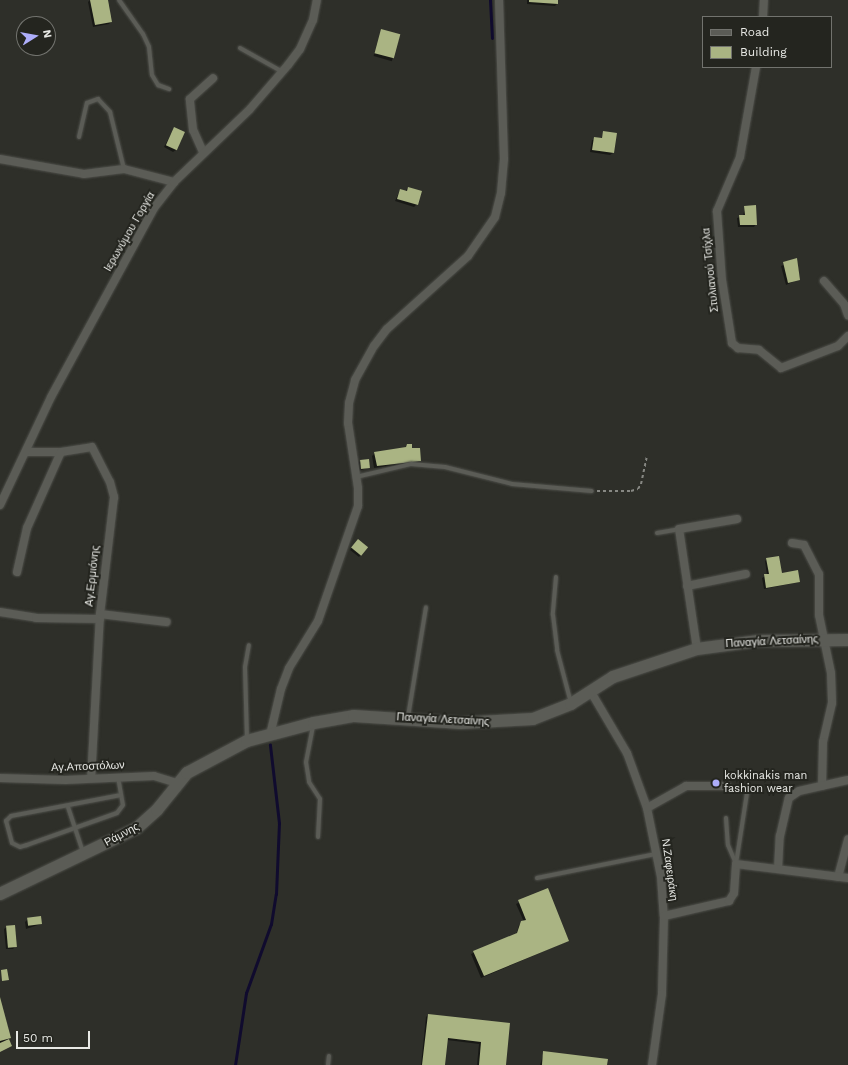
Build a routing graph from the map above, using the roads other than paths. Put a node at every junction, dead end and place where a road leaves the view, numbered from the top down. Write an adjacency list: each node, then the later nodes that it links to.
1 (119, 0): 10 (lane)
2 (317, 0): 8 (street, Ιερωνύμου Γοργία)
3 (499, 0): 21 (street)
4 (764, 0): 5 (street)
5 (763, 16)
6 (240, 48): 8 (lane)
7 (756, 68): 18 (street, Στυλιανού Τσίχλα)
8 (283, 72): 12 (street, Ιερωνύμου Γοργία)
9 (213, 78): 12 (street)
10 (169, 89)
11 (79, 137): 14 (lane)
12 (203, 152): 15 (street, Ιερωνύμου Γοργία)
13 (0, 159): 14 (street)
14 (124, 169): 15 (street)
15 (174, 182): 19 (street, Ιερωνύμου Γοργία)
16 (824, 281): 17 (street)
17 (848, 315)
18 (848, 336)
19 (27, 452): 20 (street, Αγ.Ερμιόνης); 23 (street, Ιερωνύμου Γοργία)
20 (61, 452): 28 (street); 34 (street, Αγ.Ερμιόνης)
21 (356, 477): 22 (lane); 44 (street)
22 (592, 491)
23 (0, 505)
24 (737, 519): 25 (street)
25 (679, 529): 26 (lane); 31 (street)
26 (657, 533)
27 (792, 543): 36 (street)
28 (17, 572)
29 (746, 574): 31 (street)
30 (556, 577): 41 (lane)
31 (687, 586): 39 (street)
32 (426, 607): 42 (lane)
33 (0, 612): 34 (street)
34 (100, 616): 35 (street); 48 (street, Αγ.Ερμιόνης)
35 (167, 622)
36 (824, 640): 37 (main road, Παναγία Λετσαίνης); 39 (main road, Παναγία Λετσαίνης); 52 (street)
37 (848, 640)
38 (249, 645): 45 (lane)
39 (697, 649): 40 (main road, Παναγία Λετσαίνης)
40 (591, 692): 41 (main road, Παναγία Λετσαίνης); 56 (street, Ν.Ζαφειράκη)
41 (571, 704): 42 (main road, Παναγία Λετσαίνης)
42 (408, 718): 43 (main road, Παναγία Λετσαίνης)
43 (314, 723): 44 (main road, Παναγία Λετσαίνης); 59 (lane)
44 (270, 735): 45 (main road, Ράμνης)
45 (248, 742): 50 (main road, Ράμνης)
46 (117, 776): 48 (street, Αγ.Αποστόλων); 50 (street, Αγ.Αποστόλων); 54 (lane)
47 (0, 778): 48 (street, Αγ.Αποστόλων)
48 (91, 778)
49 (848, 780): 52 (street)
50 (177, 783): 61 (main road, Ράμνης)
51 (727, 786): 56 (street)
52 (822, 786): 64 (street)
53 (747, 793): 63 (lane)
54 (121, 795): 55 (lane); 58 (lane)
55 (68, 807): 58 (lane); 58 (lane)
56 (647, 808): 62 (street, Ν.Ζαφειράκη)
57 (726, 818): 63 (lane)
58 (74, 827): 61 (lane)
59 (318, 837)
60 (848, 839): 65 (street)
61 (83, 854): 68 (main road, Ράμνης)
62 (656, 854): 66 (lane); 69 (street, Ν.Ζαφειράκη)
63 (736, 864): 64 (street); 69 (street)
64 (778, 869): 65 (street)
65 (838, 877): 67 (street)
66 (537, 878)
67 (848, 878)
68 (0, 894)
69 (664, 916): 72 (street, Ν.Ζαφειράκη)
70 (329, 1056): 71 (lane)
71 (328, 1065)
72 (652, 1065)

